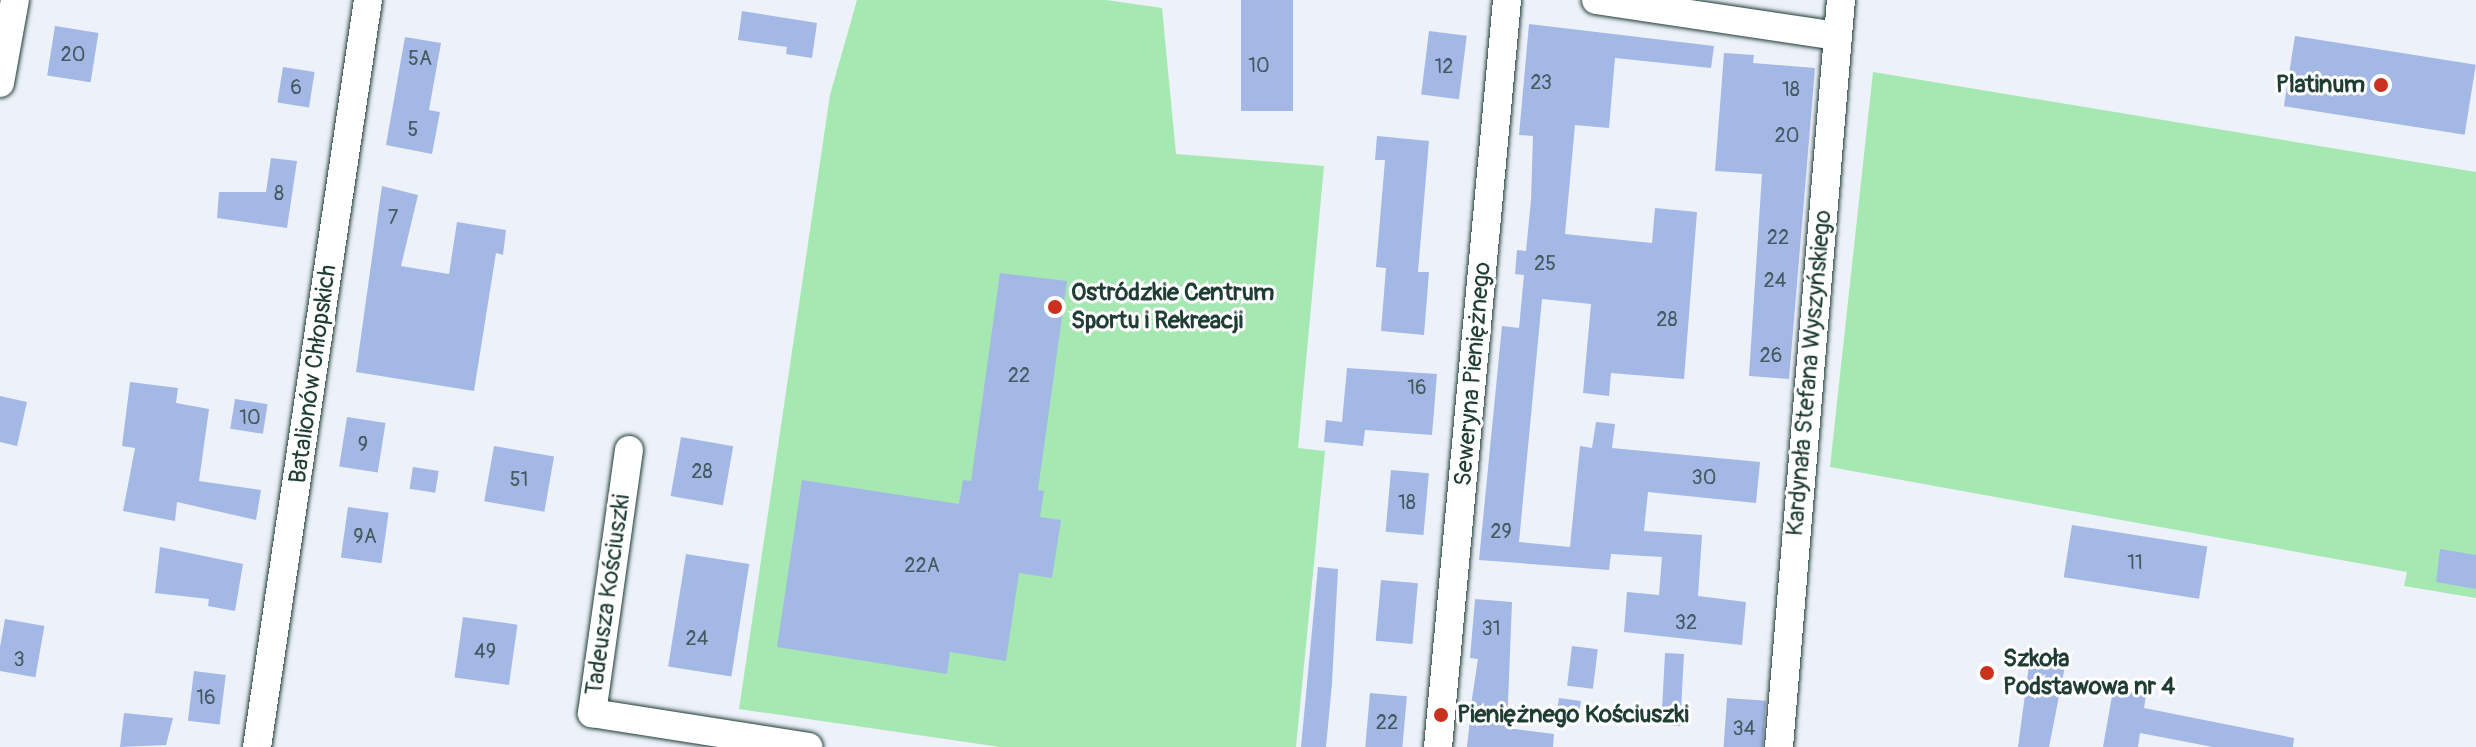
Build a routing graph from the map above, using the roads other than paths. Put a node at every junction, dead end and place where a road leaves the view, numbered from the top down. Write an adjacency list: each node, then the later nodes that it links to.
1 (15, 0): 7 (street)
2 (368, 0): 10 (street, Batalionów Chłopskich)
3 (1507, 0): 12 (street, Seweryna Pieniężnego)
4 (1596, 0): 6 (street)
5 (1841, 0): 6 (street, Kardynała Stefana Wyszyńskiego)
6 (1837, 36): 13 (street, Kardynała Stefana Wyszyńskiego)
7 (0, 83)
8 (629, 450): 9 (street, Tadeusza Kościuszki)
9 (743, 744): 11 (street, Tadeusza Kościuszki)
10 (257, 747)
11 (808, 747)
12 (1438, 747)
13 (1779, 747)

